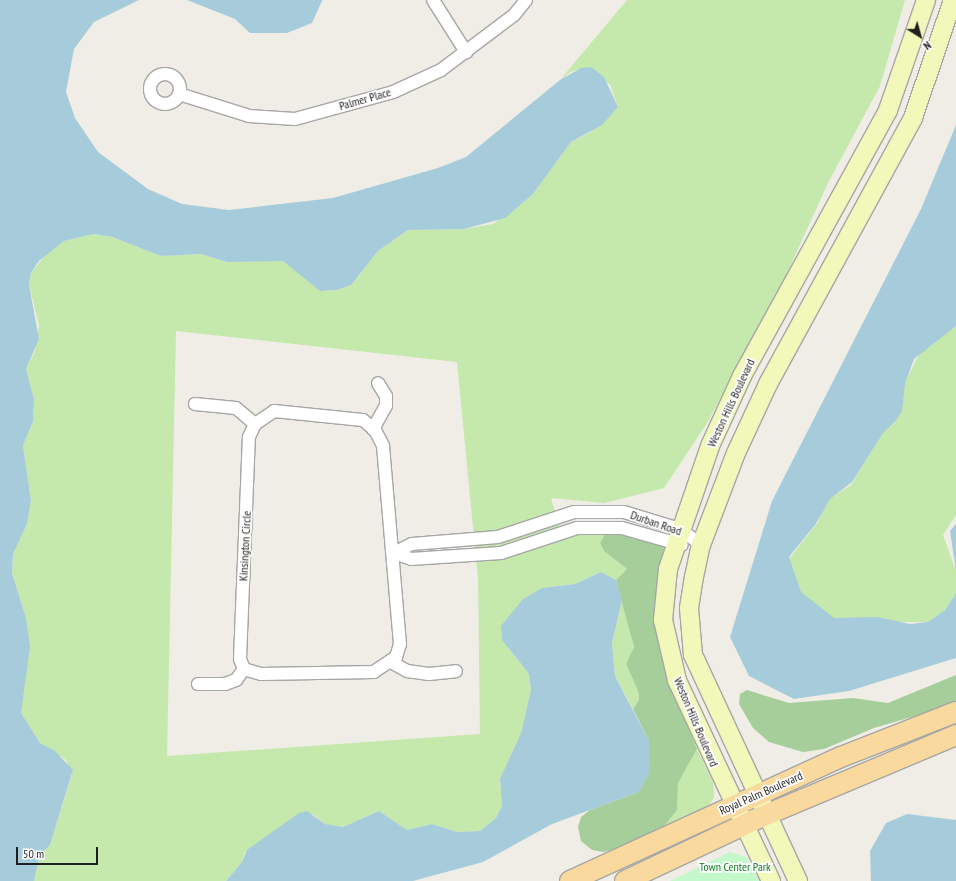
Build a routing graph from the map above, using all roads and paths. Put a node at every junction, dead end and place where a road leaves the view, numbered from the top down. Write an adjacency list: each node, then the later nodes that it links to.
1 (433, 0): 5 (street)
2 (526, 0): 5 (street, Palmer Place)
3 (926, 0): 11 (street, Weston Hills Boulevard)
4 (953, 0): 13 (street, Weston Hills Boulevard)
5 (466, 52): 6 (street, Palmer Place)
6 (179, 94)
7 (378, 383): 10 (street)
8 (195, 404): 9 (street)
9 (255, 424): 10 (street); 17 (street, Kinsington Circle)
10 (373, 428): 14 (street)
11 (678, 537): 12 (street, Durban Road); 13 (street, Durban Road); 15 (street, Durban Road); 23 (street, Weston Hills Boulevard)
12 (432, 542): 14 (street, Durban Road); 15 (street)
13 (701, 545): 22 (street, Weston Hills Boulevard)
14 (394, 553): 15 (street, Durban Road); 16 (street)
15 (434, 558)
16 (391, 662): 17 (street); 18 (street)
17 (244, 669): 19 (street)
18 (456, 670)
19 (198, 684)
20 (956, 712): 22 (main road, Royal Palm Boulevard)
21 (956, 735): 24 (main road, Royal Palm Boulevard)
22 (756, 795): 23 (main road, Royal Palm Boulevard); 24 (street, Weston Hills Boulevard)
23 (733, 805): 25 (street, Weston Hills Boulevard); 26 (main road, Royal Palm Boulevard)
24 (765, 815): 25 (main road, Royal Palm Boulevard); 29 (street, Weston Hills Boulevard)
25 (742, 825): 27 (main road, Royal Palm Boulevard); 28 (street, Weston Hills Boulevard)
26 (570, 881)
27 (625, 881)
28 (771, 881)
29 (798, 881)

